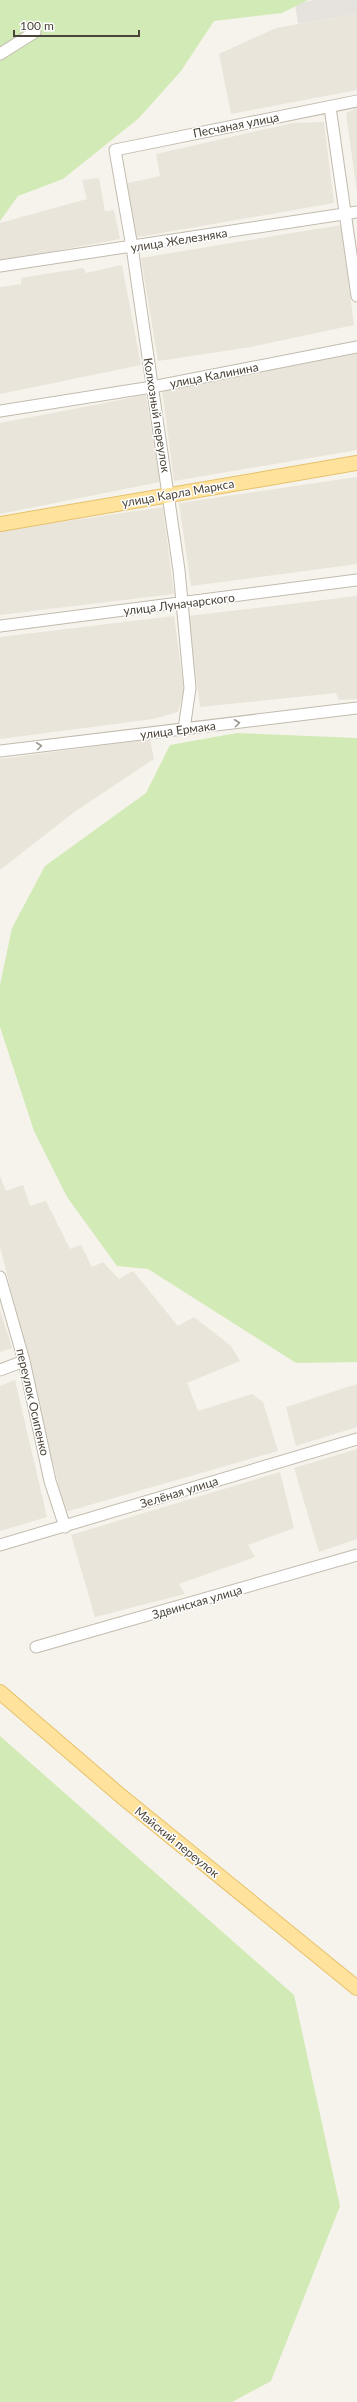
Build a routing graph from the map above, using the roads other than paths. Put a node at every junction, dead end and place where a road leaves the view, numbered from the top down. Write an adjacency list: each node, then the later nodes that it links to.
1 (35, 32): 2 (street)
2 (0, 54)
3 (357, 101): 4 (street, Песчаная улица)
4 (330, 107): 5 (street, Песчаная улица); 7 (street)
5 (115, 150): 8 (street, Колхозный переулок)
6 (357, 212): 7 (street, улица Железняка)
7 (346, 214): 8 (street, улица Железняка); 10 (street)
8 (132, 247): 9 (street, улица Железняка); 12 (street, Колхозный переулок)
9 (0, 266)
10 (357, 296)
11 (357, 347): 12 (street, улица Калинина)
12 (152, 387): 13 (street, улица Калинина); 15 (street, Колхозный переулок)
13 (0, 411)
14 (357, 463): 15 (main road, улица Карла Маркса)
15 (169, 494): 16 (main road, улица Карла Маркса); 18 (street, Колхозный переулок)
16 (0, 524)
17 (357, 580): 18 (street, улица Луначарского)
18 (182, 604): 19 (street, улица Луначарского); 21 (street, Колхозный переулок)
19 (0, 626)
20 (357, 708): 21 (street, улица Ермака, one-way to 20)
21 (184, 729): 22 (street, улица Ермака, one-way to 21)
22 (0, 751)
23 (0, 1277): 24 (street, переулок Осипенко)
24 (24, 1361): 25 (street); 27 (street, переулок Осипенко)
25 (0, 1370)
26 (357, 1439): 27 (street, Зелёная улица)
27 (65, 1527): 28 (street, Зелёная улица)
28 (0, 1545)
29 (357, 1555): 30 (street, Здвинская улица)
30 (36, 1647)
31 (0, 1692): 32 (main road, Майский переулок)
32 (357, 1988)

